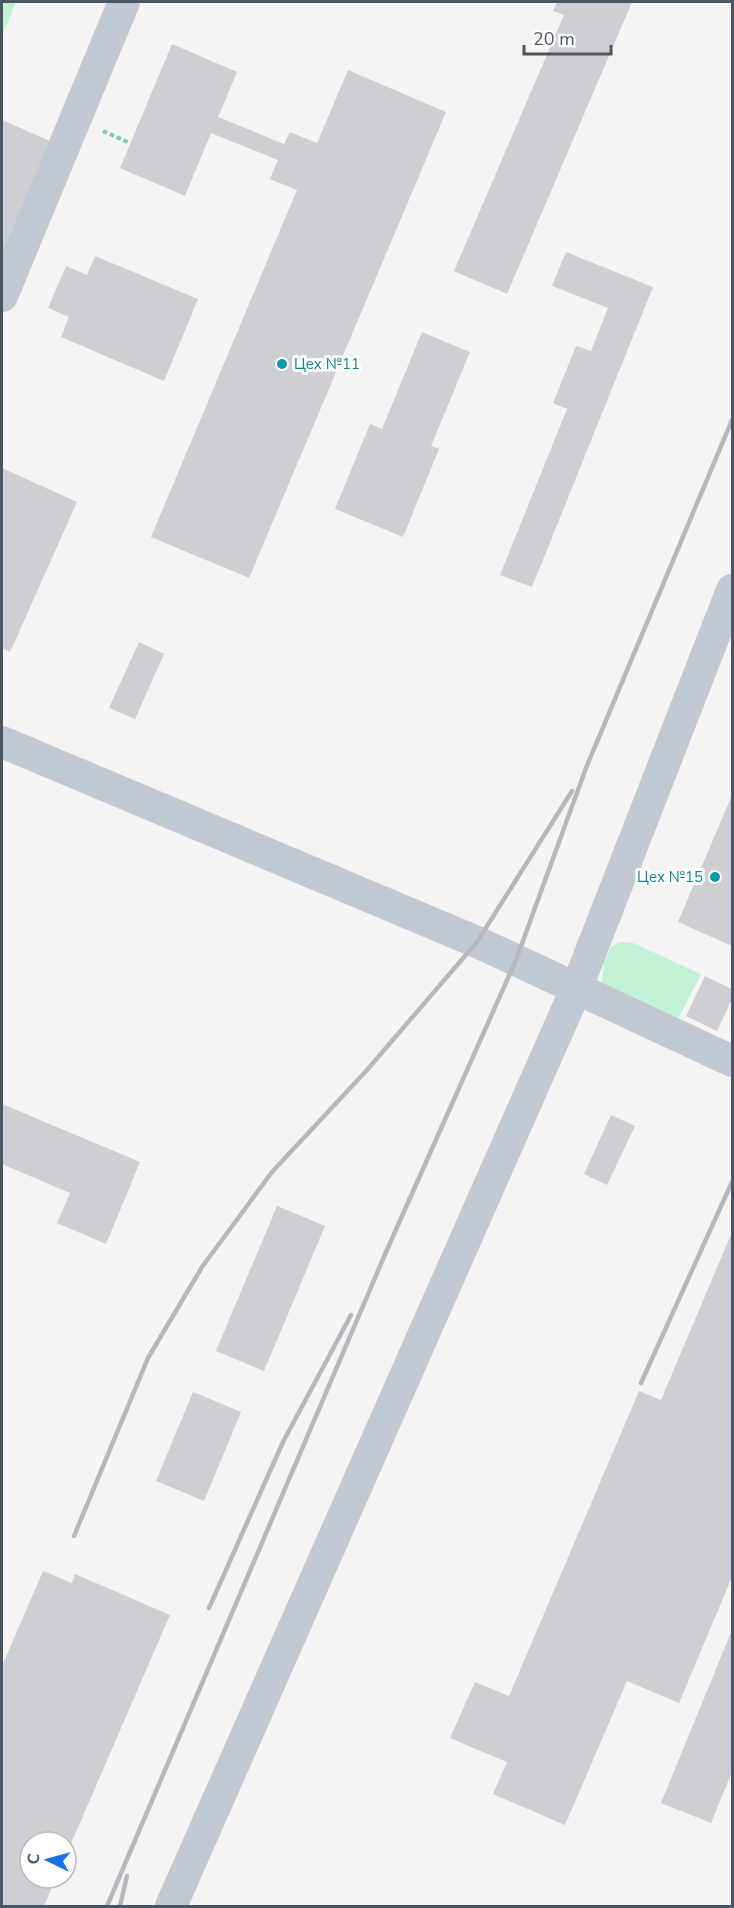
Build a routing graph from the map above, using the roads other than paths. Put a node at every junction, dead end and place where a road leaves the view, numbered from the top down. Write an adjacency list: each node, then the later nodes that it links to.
1 (124, 2): 2 (lane)
2 (2, 296)
3 (732, 590): 5 (lane)
4 (2, 742): 5 (lane)
5 (577, 987): 6 (lane); 7 (lane)
6 (732, 1061)
7 (171, 1906)

